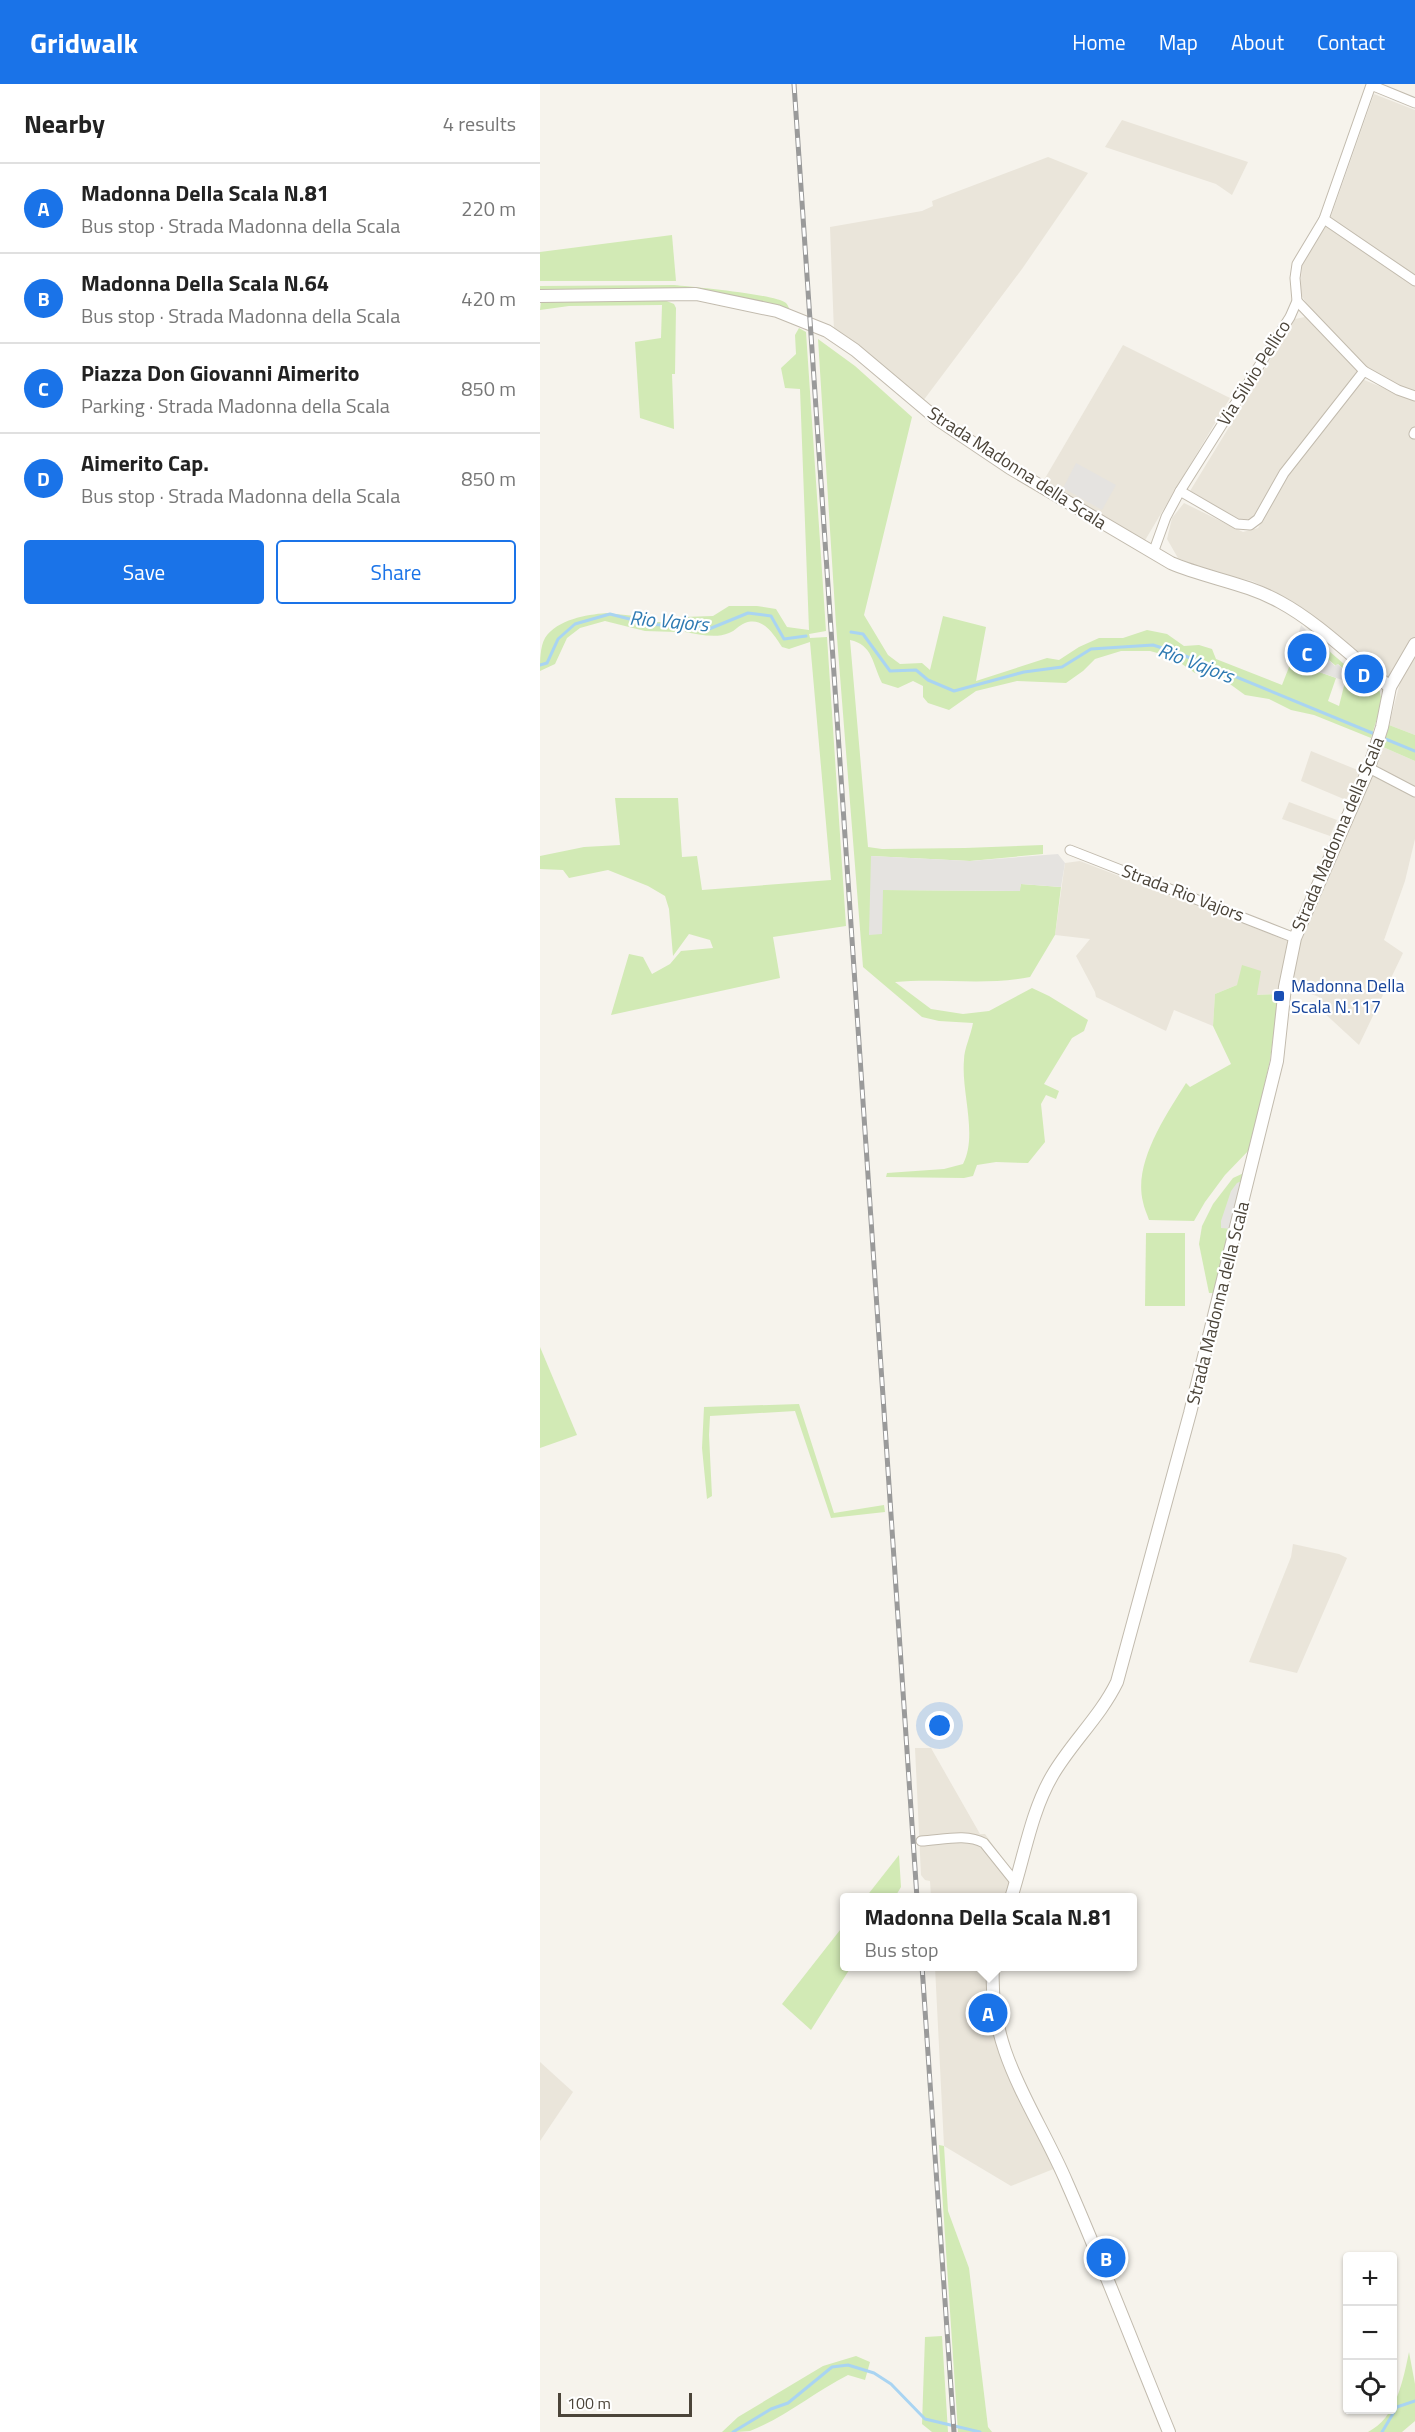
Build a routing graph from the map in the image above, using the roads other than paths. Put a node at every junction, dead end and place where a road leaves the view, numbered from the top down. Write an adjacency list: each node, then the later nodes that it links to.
1 (1371, 85): 2 (street); 3 (street, Via Silvio Pellico)
2 (1415, 104)
3 (1324, 219): 4 (street); 6 (street, Via Silvio Pellico)
4 (1415, 281)
5 (540, 296): 10 (street, Strada Madonna della Scala)
6 (1297, 302): 7 (street); 9 (street, Via Silvio Pellico)
7 (1364, 371): 8 (street); 9 (street)
8 (1415, 396)
9 (1180, 491): 10 (street, Via Silvio Pellico)
10 (1153, 553): 12 (street, Strada Madonna della Scala)
11 (1415, 644): 12 (street)
12 (1390, 687): 13 (street, Strada Madonna della Scala)
13 (1369, 768): 14 (street); 16 (street, Strada Madonna della Scala)
14 (1415, 792)
15 (1070, 850): 16 (street, Strada Rio Vajors)
16 (1294, 938): 18 (street, Strada Madonna della Scala)
17 (921, 1841): 18 (street)
18 (1016, 1883): 19 (street, Strada Madonna della Scala)
19 (1013, 1893)
20 (993, 1971): 21 (street)
21 (1169, 2432)

